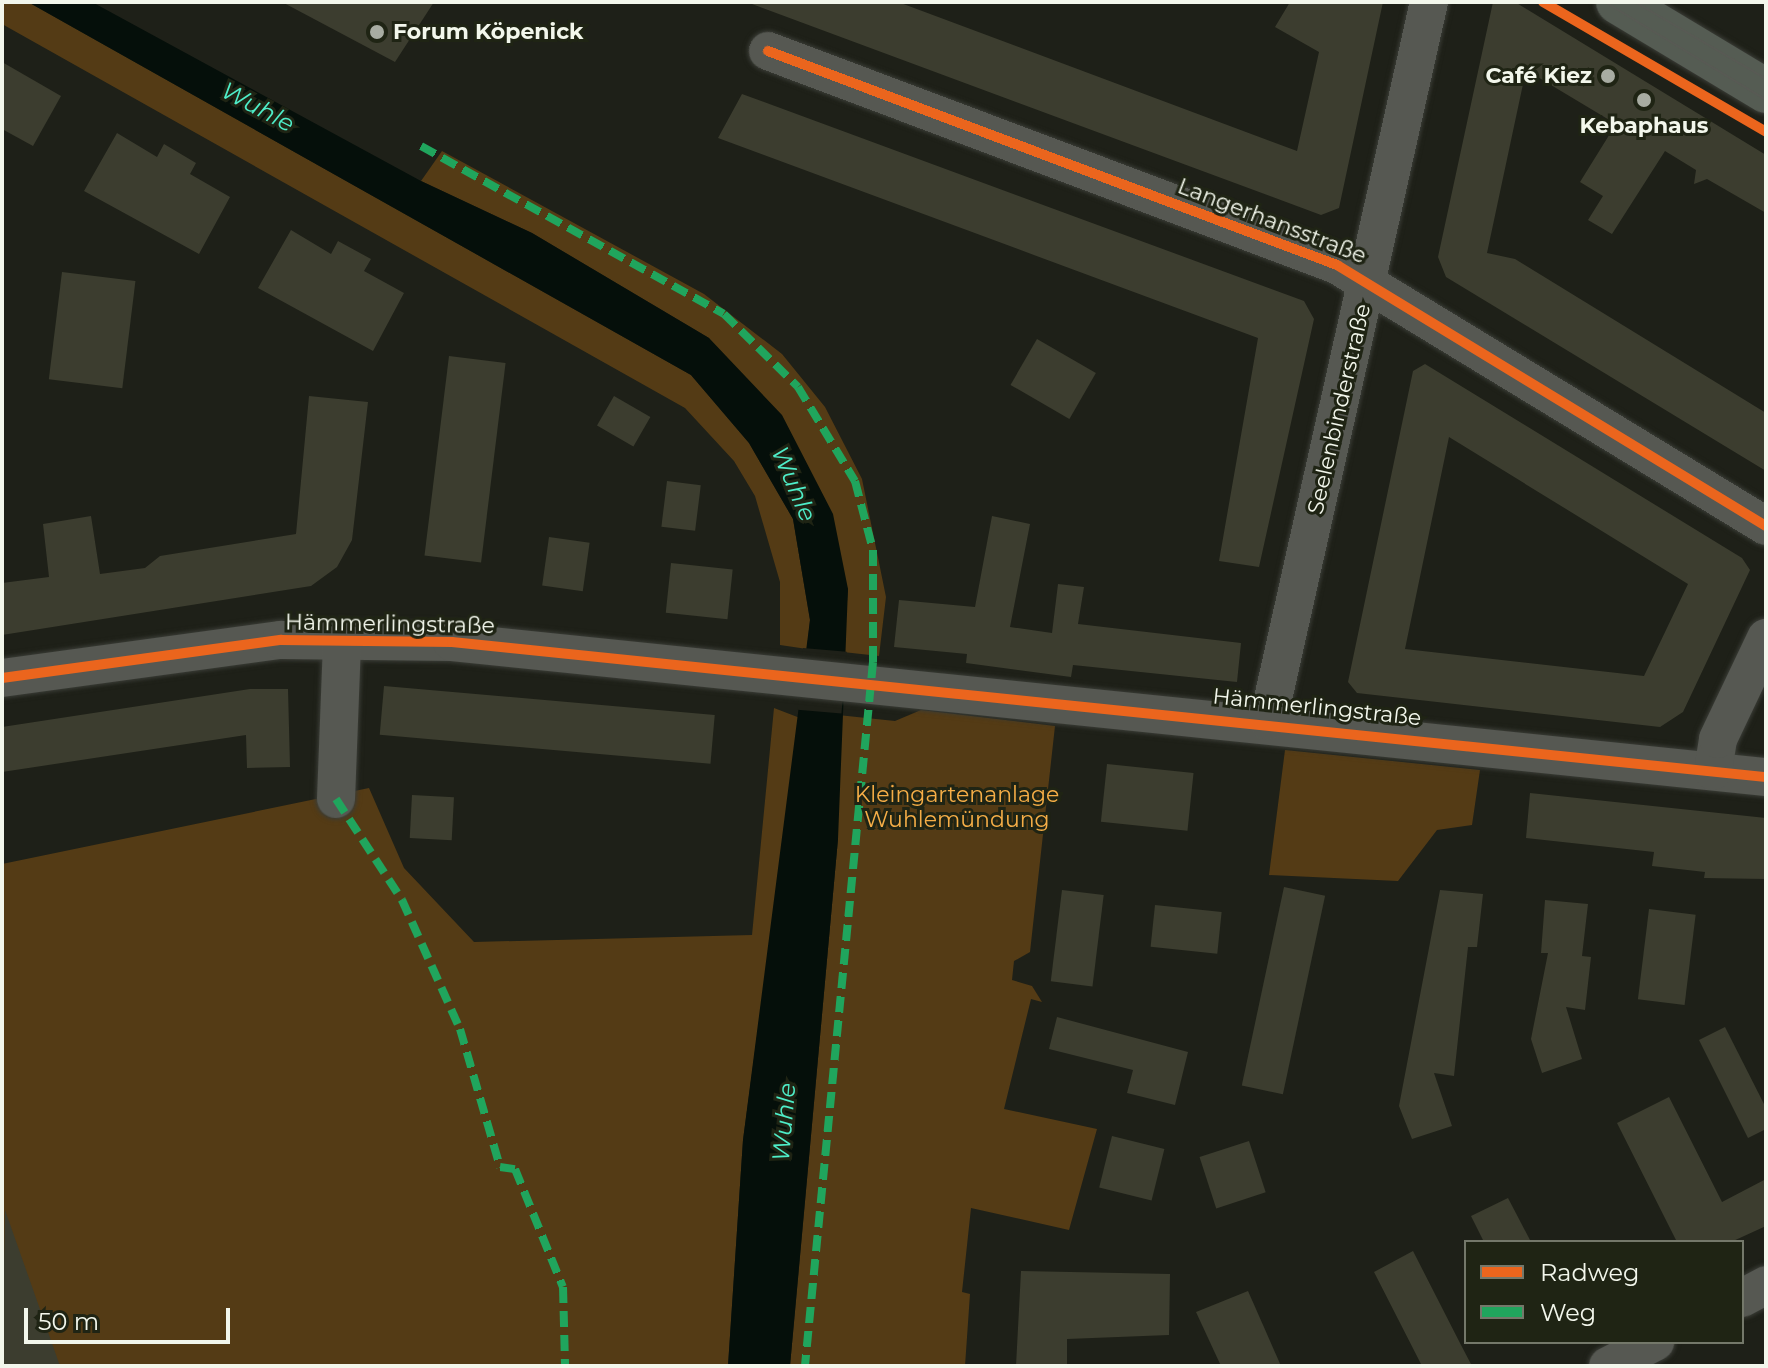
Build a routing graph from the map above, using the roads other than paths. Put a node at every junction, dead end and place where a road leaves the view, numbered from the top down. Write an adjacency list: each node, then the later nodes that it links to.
1 (1429, 2): 5 (street, Seelenbinderstraße)
2 (1618, 2): 4 (main road)
3 (768, 51): 5 (street, Langerhansstraße)
4 (1766, 91)
5 (1368, 280): 6 (street, Langerhansstraße); 10 (street, Seelenbinderstraße)
6 (1766, 526)
7 (1766, 638): 11 (street)
8 (342, 640): 9 (street, Hämmerlingstraße); 10 (street, Hämmerlingstraße); 13 (street, Hämmerlingstraße)
9 (2, 678)
10 (1268, 721): 11 (street, Hämmerlingstraße)
11 (1713, 771): 12 (street, Hämmerlingstraße)
12 (1766, 777)
13 (336, 799)
14 (1766, 1285): 15 (street)
15 (1744, 1297)
16 (1651, 1344): 17 (street)
17 (1608, 1366)

